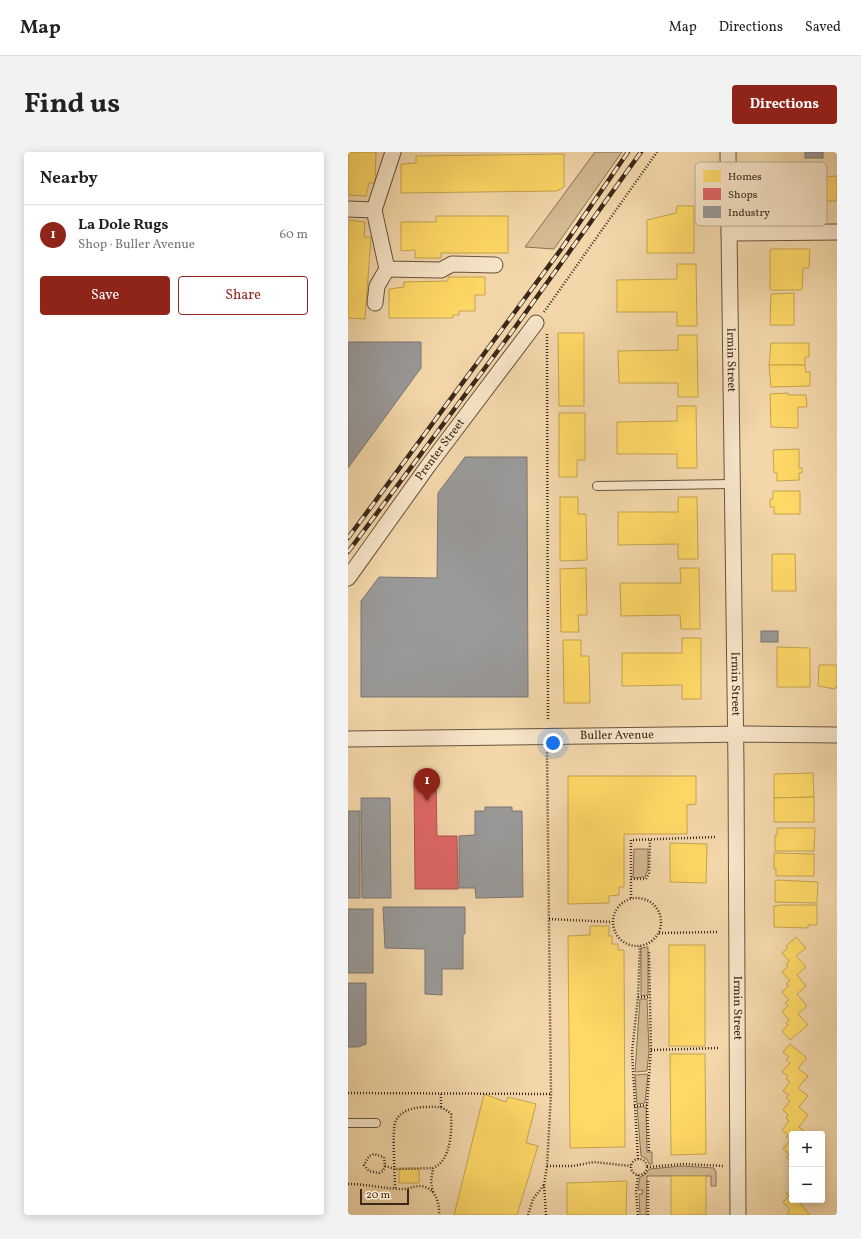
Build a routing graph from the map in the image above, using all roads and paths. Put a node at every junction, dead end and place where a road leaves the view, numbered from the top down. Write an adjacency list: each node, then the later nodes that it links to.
1 (393, 152): 6 (street)
2 (657, 152): 13 (path)
3 (728, 152): 4 (street, Irmin Street)
4 (728, 162)
5 (348, 209): 6 (street)
6 (374, 210): 11 (street)
7 (729, 226): 9 (street, Irmin Street)
8 (837, 232): 9 (street)
9 (729, 233): 14 (street, Irmin Street)
10 (495, 265): 11 (street)
11 (387, 269): 12 (street)
12 (375, 303)
13 (543, 324): 16 (street, Prenter Street); 17 (path)
14 (732, 484): 15 (lane); 18 (street, Irmin Street)
15 (597, 486)
16 (348, 578)
17 (548, 726)
18 (736, 734): 19 (street, Buller Avenue); 20 (street, Buller Avenue); 49 (street, Irmin Street)
19 (837, 735)
20 (348, 739)
21 (547, 752): 26 (path)
22 (716, 837): 23 (path)
23 (650, 840): 24 (path); 24 (path)
24 (631, 879): 25 (path)
25 (631, 898): 27 (path); 29 (path)
26 (549, 919): 27 (path); 38 (path)
27 (612, 922): 30 (path)
28 (717, 932): 29 (path)
29 (659, 933): 30 (path)
30 (640, 946): 32 (path)
31 (649, 952): 33 (path)
32 (638, 997): 33 (path); 40 (path)
33 (649, 997): 35 (path)
34 (718, 1048): 35 (path)
35 (651, 1050): 39 (path)
36 (348, 1093): 37 (path)
37 (441, 1094): 38 (path); 41 (path)
38 (551, 1094): 47 (path)
39 (647, 1105): 40 (path); 44 (path)
40 (634, 1106): 45 (path)
41 (441, 1107): 51 (path); 52 (path)
42 (348, 1123): 43 (lane)
43 (376, 1123)
44 (649, 1151)
45 (638, 1159): 48 (path); 50 (path)
46 (385, 1166): 46 (path); 52 (path)
47 (547, 1166): 48 (path); 56 (path)
48 (631, 1166): 53 (path)
49 (738, 1166): 50 (path); 64 (street, Irmin Street)
50 (647, 1167): 53 (path)
51 (433, 1168): 52 (path); 58 (path)
52 (395, 1169): 57 (path)
53 (638, 1175): 62 (path)
54 (648, 1180): 63 (path)
55 (348, 1184): 57 (path)
56 (544, 1185): 60 (path); 61 (path)
57 (395, 1188): 58 (path)
58 (433, 1192): 59 (path)
59 (438, 1215)
60 (528, 1215)
61 (546, 1215)
62 (638, 1215)
63 (648, 1215)
64 (738, 1215)

